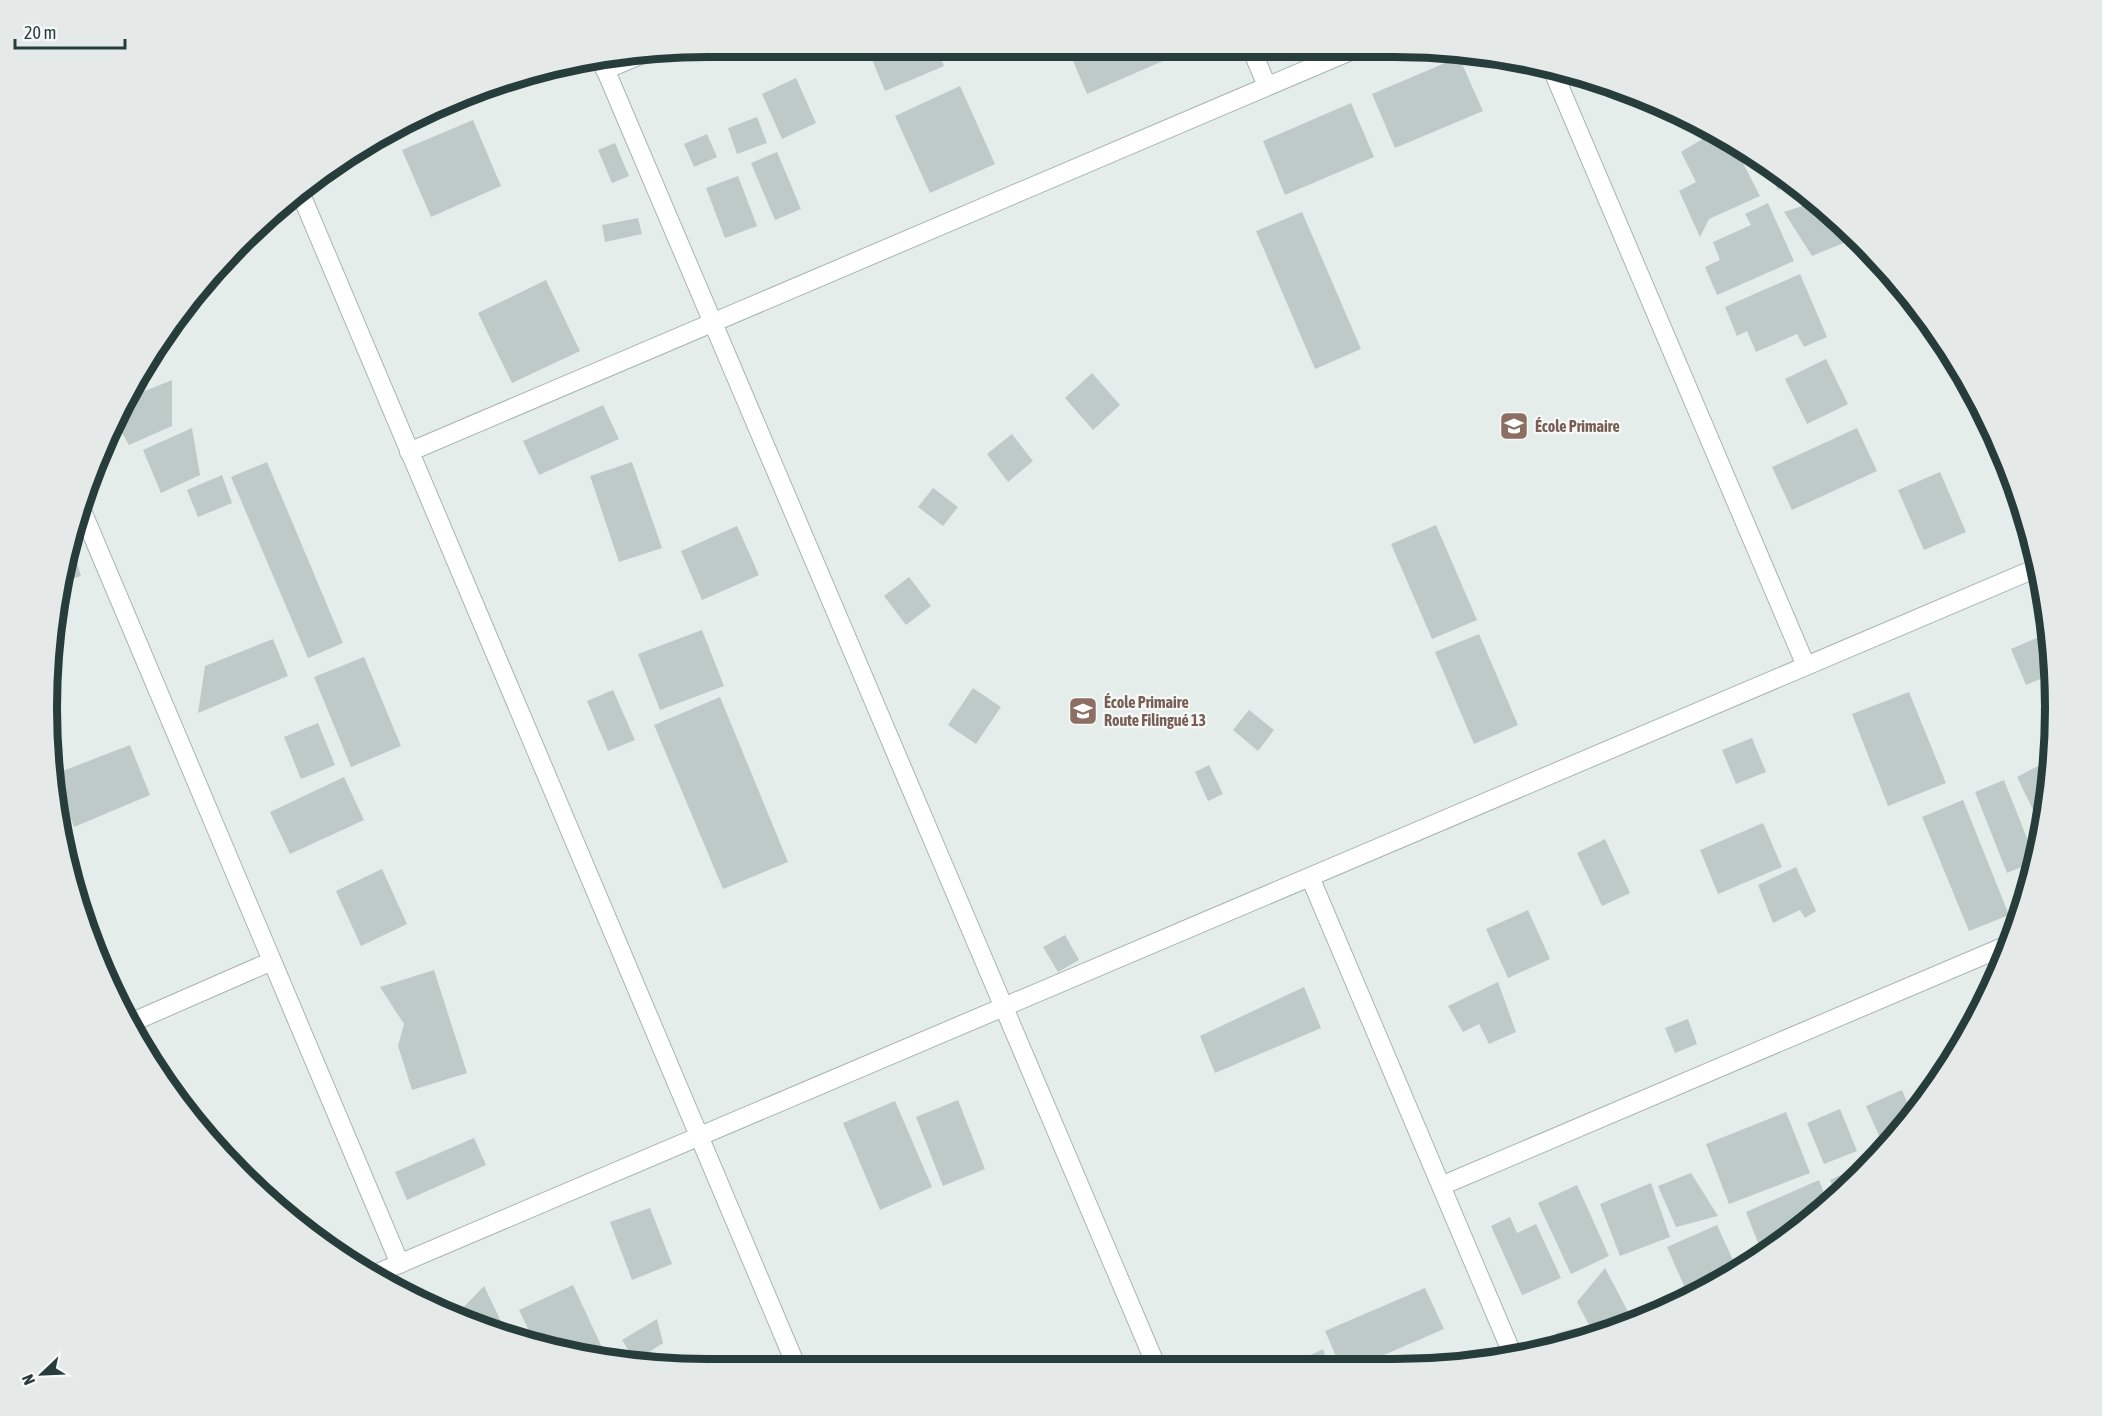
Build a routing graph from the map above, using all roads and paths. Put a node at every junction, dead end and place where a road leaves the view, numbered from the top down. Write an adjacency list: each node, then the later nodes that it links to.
1 (1255, 57): 5 (street)
2 (1336, 57): 5 (street)
3 (603, 66): 7 (street)
4 (1556, 78): 11 (street)
5 (1267, 86): 7 (street)
6 (303, 199): 8 (street)
7 (713, 322): 8 (street); 15 (street)
8 (410, 452): 17 (street)
9 (86, 519): 14 (street)
10 (2030, 571): 11 (street)
11 (1806, 666): 12 (street)
12 (1310, 877): 15 (street); 18 (street)
13 (1998, 949): 18 (street)
14 (272, 961): 16 (street); 19 (street)
15 (1004, 1007): 17 (street); 23 (street)
16 (137, 1020)
17 (699, 1136): 19 (street); 22 (street)
18 (1441, 1186): 21 (street)
19 (400, 1264): 20 (street)
20 (381, 1272)
21 (1510, 1348)
22 (793, 1359)
23 (1153, 1359)

